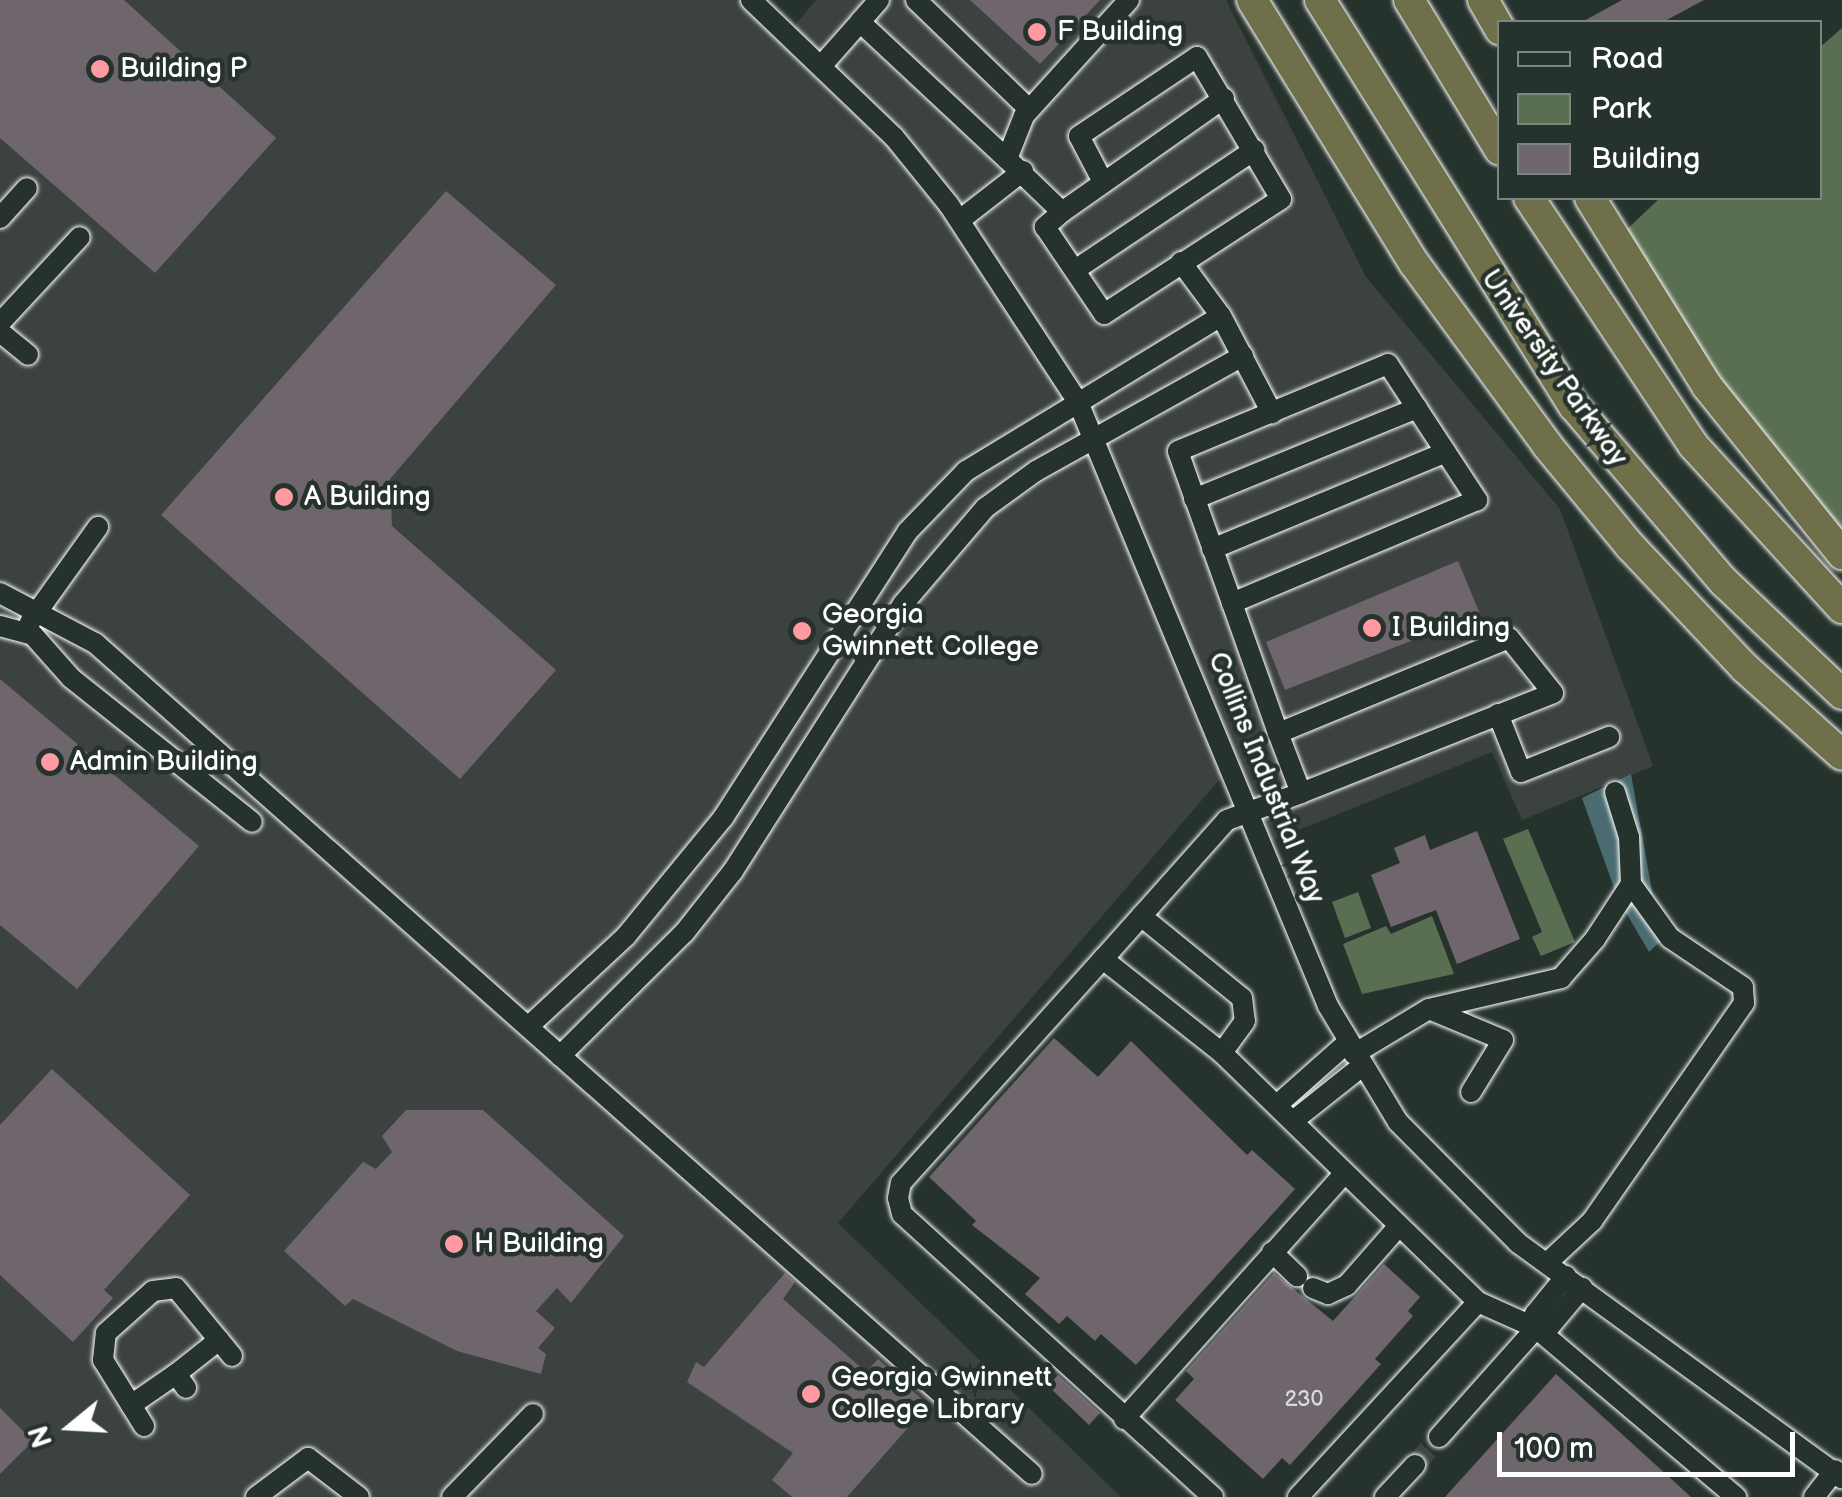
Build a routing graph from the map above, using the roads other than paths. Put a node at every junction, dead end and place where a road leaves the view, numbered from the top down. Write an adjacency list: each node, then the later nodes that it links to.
1 (751, 0): 11 (street, Collins Industrial Way)
2 (879, 0): 9 (street)
3 (916, 0): 13 (street)
4 (1129, 0): 13 (street)
5 (1252, 0): 51 (highway)
6 (1320, 0): 47 (highway, University Parkway)
7 (1409, 0): 14 (highway)
8 (1485, 0): 10 (highway)
9 (860, 22): 11 (street); 16 (street)
10 (1497, 22)
11 (822, 65): 23 (street, Collins Industrial Way)
12 (1224, 98): 15 (street); 17 (street); 17 (street)
13 (1030, 109): 16 (street)
14 (1497, 145)
15 (1254, 150): 25 (street); 26 (street)
16 (1015, 165): 21 (street); 23 (street)
17 (1103, 182): 21 (street)
18 (27, 188): 22 (street)
19 (1531, 200): 43 (highway)
20 (1591, 200): 40 (highway)
21 (1062, 212): 26 (street)
22 (0, 218)
23 (960, 220): 32 (street, Collins Industrial Way)
24 (80, 237): 28 (street)
25 (1181, 262): 26 (street); 27 (street)
26 (1075, 270)
27 (1222, 316): 31 (street); 32 (street)
28 (0, 323)
29 (0, 332): 30 (street)
30 (28, 355)
31 (1244, 356): 34 (street); 35 (street)
32 (1078, 402): 35 (street, Collins Industrial Way); 60 (street)
33 (1417, 408): 34 (street); 36 (street); 37 (street)
34 (1272, 413): 37 (street)
35 (1096, 437): 54 (street, Collins Industrial Way); 63 (street)
36 (1446, 452): 39 (street); 42 (street)
37 (1194, 499): 39 (street)
38 (98, 527): 44 (street)
39 (1212, 549): 42 (street)
40 (1842, 554)
41 (0, 594): 44 (street)
42 (1232, 602): 49 (street)
43 (1842, 608)
44 (36, 611): 46 (street); 60 (street)
45 (0, 626): 46 (street)
46 (25, 633): 55 (street)
47 (1842, 694)
48 (1498, 714): 49 (street); 50 (street); 53 (street)
49 (1278, 734): 53 (street)
50 (1609, 738)
51 (1842, 755)
52 (1615, 792): 56 (street)
53 (1302, 793): 54 (street)
54 (1251, 812): 57 (street); 62 (street, Collins Industrial Way)
55 (252, 822)
56 (1631, 884): 59 (street); 70 (street)
57 (1140, 916): 58 (street); 61 (street)
58 (1103, 959): 61 (street); 76 (street)
59 (1429, 1009): 62 (street); 64 (street)
60 (530, 1025): 63 (street)
61 (1222, 1054): 65 (street)
62 (1354, 1054): 65 (street); 66 (street); 70 (street, Collins Industrial Way)
63 (560, 1056): 80 (street)
64 (1471, 1092)
65 (1277, 1105): 66 (street)
66 (1292, 1121): 67 (street)
67 (1342, 1176): 68 (street); 69 (street)
68 (1398, 1227): 69 (street); 72 (street)
69 (1272, 1252): 76 (street)
70 (1548, 1263): 71 (street, Collins Industrial Way)
71 (1574, 1282): 73 (street); 81 (street, Collins Industrial Way)
72 (1478, 1302): 73 (street); 86 (street)
73 (1536, 1328): 78 (street); 88 (street)
74 (130, 1404): 74 (street); 77 (street)
75 (533, 1414): 84 (street)
76 (1124, 1418): 85 (street)
77 (144, 1426)
78 (1439, 1438)
79 (1415, 1465): 87 (street)
80 (1032, 1474)
81 (1838, 1474): 89 (street)
82 (256, 1497): 83 (street)
83 (359, 1497)
84 (452, 1497)
85 (1214, 1497)
86 (1298, 1497)
87 (1385, 1497)
88 (1736, 1497)
89 (1814, 1497)

